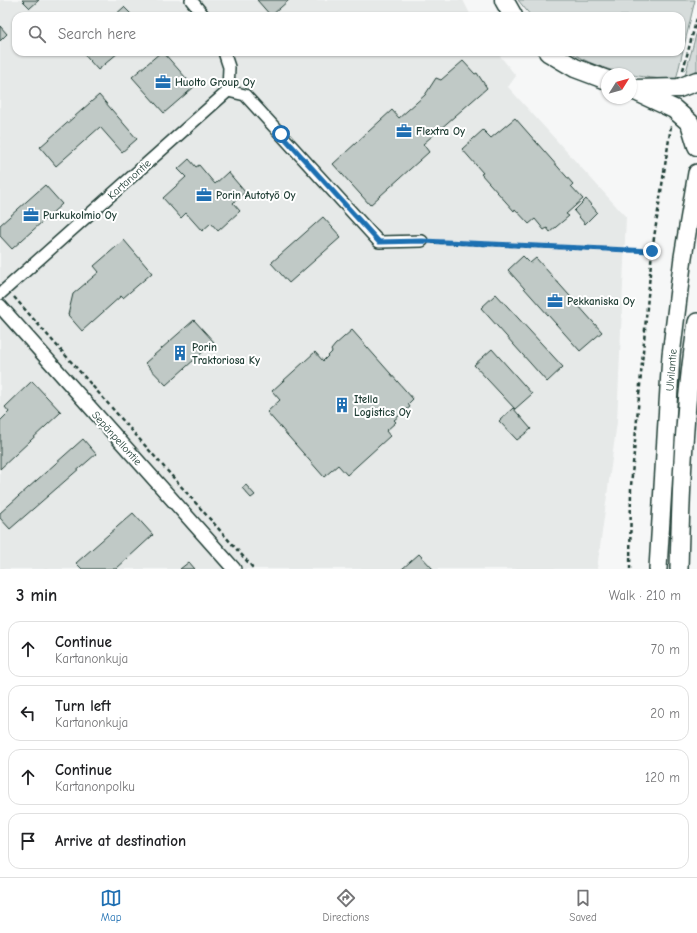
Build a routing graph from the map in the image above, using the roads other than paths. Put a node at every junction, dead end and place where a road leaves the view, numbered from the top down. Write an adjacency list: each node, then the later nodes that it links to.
1 (191, 0): 3 (street)
2 (504, 0): 4 (highway)
3 (201, 12)
4 (511, 12)
5 (225, 56): 10 (street)
6 (554, 56): 7 (highway)
7 (601, 78)
8 (697, 81): 9 (highway)
9 (637, 89)
10 (228, 91): 14 (street); 15 (street, Kartanontie)
11 (637, 92): 12 (highway)
12 (697, 146)
13 (697, 173): 19 (main road, Ulvilantie)
14 (422, 241)
15 (3, 291)
16 (0, 306): 18 (street, Sepänpellontie)
17 (697, 322): 20 (main road, Ulvilantie)
18 (234, 569)
19 (658, 569)
20 (679, 569)

